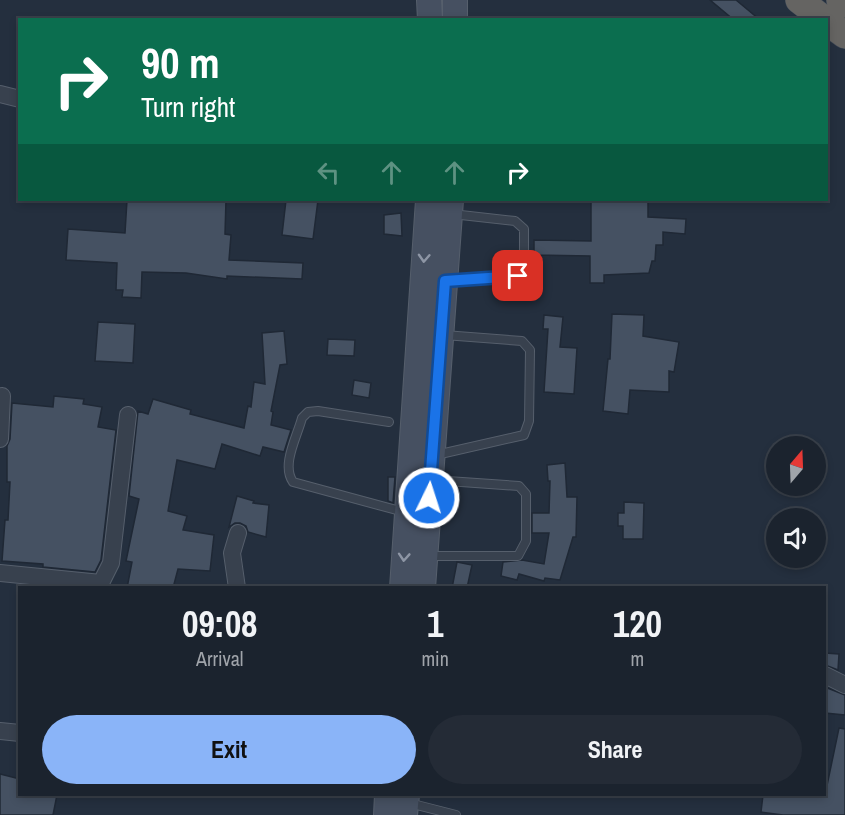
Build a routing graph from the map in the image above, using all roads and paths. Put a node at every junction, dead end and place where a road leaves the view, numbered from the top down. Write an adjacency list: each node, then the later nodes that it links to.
1 (429, 0): 6 (main road)
2 (454, 0): 7 (main road)
3 (799, 0): 8 (highway)
4 (840, 0): 5 (highway)
5 (845, 4)
6 (430, 18)
7 (455, 18)
8 (823, 18)
9 (828, 22): 10 (highway)
10 (845, 35)
11 (0, 94): 12 (street)
12 (18, 98)
13 (428, 201): 23 (main road, one-way to 23)
14 (450, 207): 15 (main road); 15 (lane)
15 (445, 281): 16 (main road)
16 (441, 334): 21 (main road); 21 (lane)
17 (2, 396): 20 (street)
18 (128, 415): 26 (street)
19 (389, 422): 23 (lane)
20 (0, 439)
21 (432, 455): 22 (main road)
22 (431, 480): 25 (main road); 25 (lane)
23 (407, 513): 28 (main road, one-way to 28)
24 (238, 533): 27 (street)
25 (425, 556): 29 (main road)
26 (0, 573)
27 (237, 586)
28 (402, 586)
29 (423, 586)
30 (826, 676): 31 (street)
31 (845, 685)
32 (0, 731): 33 (street)
33 (18, 733)
34 (401, 802): 35 (main road); 36 (lane)
35 (386, 815)
36 (456, 815)

